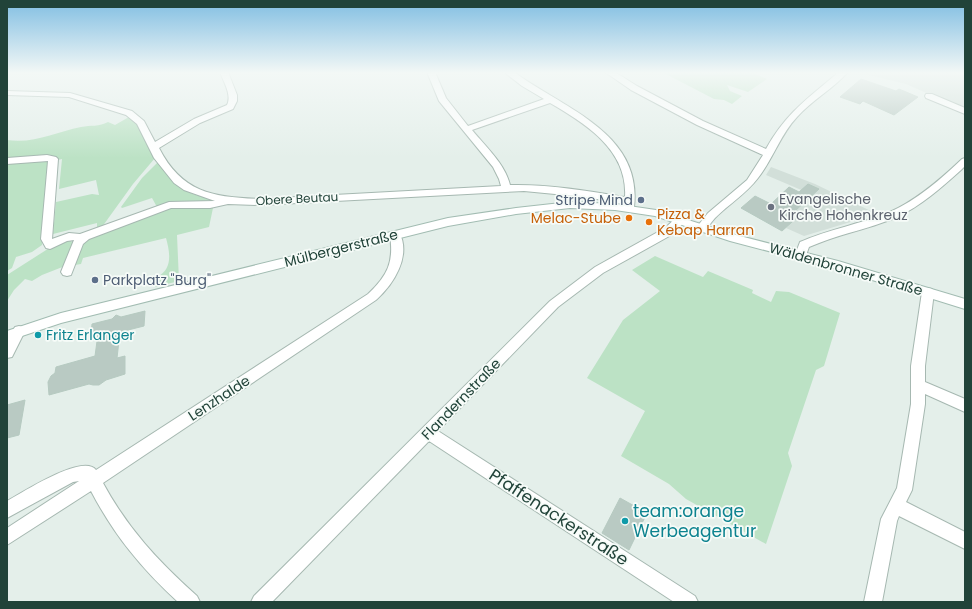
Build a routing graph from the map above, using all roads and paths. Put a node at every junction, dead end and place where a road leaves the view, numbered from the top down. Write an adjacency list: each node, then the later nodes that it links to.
1 (88, 100): 11 (street, Obere Beutau)
2 (233, 100): 11 (street)
3 (443, 100): 10 (street)
4 (549, 100): 10 (street)
5 (550, 100): 17 (street)
6 (657, 100): 12 (street)
7 (811, 100): 12 (street)
8 (940, 100): 9 (street)
9 (965, 111)
10 (467, 129): 15 (street)
11 (154, 147): 16 (street, Obere Beutau)
12 (769, 154): 19 (street)
13 (7, 161): 21 (street)
14 (965, 161): 22 (street)
15 (506, 188): 16 (street, Obere Beutau); 17 (street, Obere Beutau)
16 (227, 201): 21 (street)
17 (629, 205): 18 (street, Mülbergerstraße); 20 (street, Mülbergerstraße)
18 (680, 221): 19 (street, Wäldenbronner Straße); 30 (street, Flandernstraße)
19 (701, 228): 22 (street, Wäldenbronner Straße)
20 (395, 235): 26 (street, Mülbergerstraße); 31 (street, Lenzhalde)
21 (81, 238): 23 (street)
22 (800, 255): 24 (street, Wäldenbronner Straße)
23 (67, 272)
24 (928, 292): 25 (street, Wäldenbronner Straße); 28 (street)
25 (965, 304)
26 (13, 334): 27 (street)
27 (7, 353)
28 (918, 385): 29 (street); 32 (street)
29 (965, 406)
30 (428, 432): 37 (street, Flandernstraße); 38 (street, Pfaffenackerstraße)
31 (93, 480): 33 (street); 34 (street, Lenzhalde); 36 (street)
32 (897, 506): 35 (street); 39 (street)
33 (7, 510)
34 (7, 537)
35 (965, 541)
36 (191, 602)
37 (260, 602)
38 (689, 602)
39 (873, 602)

